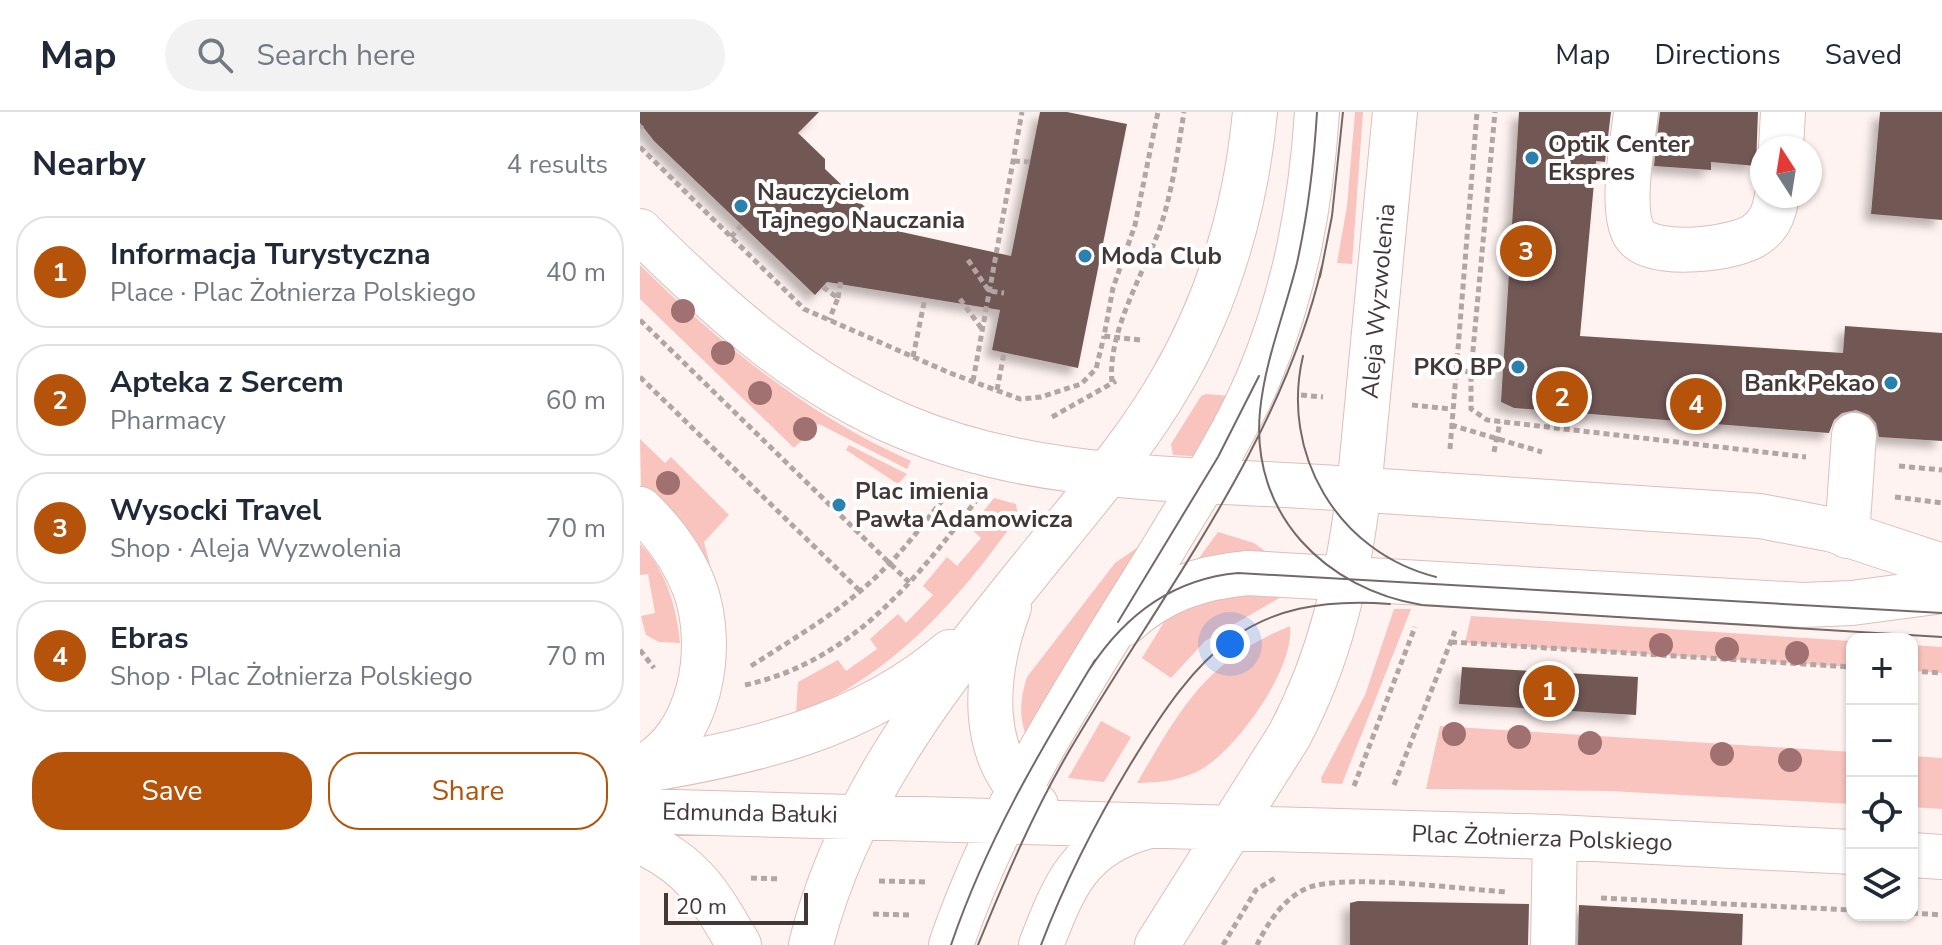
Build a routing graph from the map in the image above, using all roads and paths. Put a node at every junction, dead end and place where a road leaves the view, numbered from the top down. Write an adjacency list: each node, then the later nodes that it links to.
1 (1022, 112): 14 (path)
2 (1158, 112): 21 (path)
3 (1184, 112): 34 (path)
4 (1255, 112): 52 (street)
5 (1317, 112): 53 (street)
6 (1343, 112): 53 (street)
7 (1395, 112): 56 (street, Aleja Wyzwolenia)
8 (1477, 112): 39 (path)
9 (1495, 112): 40 (path)
10 (1636, 112): 16 (street)
11 (1783, 112): 12 (street)
12 (1782, 136)
13 (640, 147): 19 (path)
14 (1014, 161): 15 (path); 25 (path)
15 (1030, 162)
16 (1775, 208)
17 (743, 224): 19 (path)
18 (640, 231): 52 (street)
19 (731, 237): 31 (path)
20 (1102, 251): 21 (path)
21 (1125, 255): 33 (path)
22 (968, 260): 25 (path)
23 (841, 279): 27 (path)
24 (823, 287): 27 (path)
25 (989, 291): 26 (path); 32 (path)
26 (1004, 293)
27 (838, 298): 31 (path)
28 (925, 298): 37 (path)
29 (960, 299): 32 (path)
30 (640, 320): 59 (path)
31 (829, 320): 37 (path)
32 (982, 329): 42 (path)
33 (1104, 336): 34 (path); 43 (path)
34 (1119, 338): 35 (path); 46 (path)
35 (1148, 340)
36 (1004, 353): 43 (path)
37 (913, 357): 42 (path)
38 (1410, 366): 39 (path)
39 (1454, 370): 40 (path); 45 (path)
40 (1471, 372): 47 (path)
41 (640, 377): 64 (path)
42 (973, 381): 43 (path)
43 (997, 390)
44 (1418, 406): 45 (path)
45 (1451, 409): 48 (path)
46 (1048, 420)
47 (1500, 422): 49 (path); 50 (path)
48 (1450, 449)
49 (1853, 449): 51 (path); 58 (street)
50 (1494, 453)
51 (1942, 470)
52 (1108, 473): 53 (street); 63 (street)
53 (1218, 482): 56 (street); 66 (street); 70 (street)
54 (987, 488): 62 (path)
55 (951, 490): 59 (path)
56 (1359, 490): 58 (street); 61 (street)
57 (640, 509): 74 (street)
58 (1847, 536): 60 (street)
59 (890, 563): 62 (path); 64 (path)
60 (1942, 566)
61 (1346, 580): 65 (street); 66 (street); 82 (street)
62 (910, 583): 73 (path)
63 (1020, 583): 75 (street, Edmunda Bałuki); 78 (street); 80 (street)
64 (860, 591): 74 (path)
65 (1942, 591)
66 (1164, 595): 70 (street); 78 (street)
67 (1419, 617): 76 (path)
68 (640, 650): 74 (path)
69 (1846, 667): 77 (path)
70 (1089, 670): 78 (street)
71 (1918, 671): 72 (path)
72 (1942, 673)
73 (782, 674)
74 (699, 685): 75 (street)
75 (640, 770)
76 (1353, 788)
77 (1392, 789)
78 (1022, 809): 80 (street, Plac Żołnierza Polskiego); 81 (street, Plac Żołnierza Polskiego); 97 (street); 98 (street)
79 (640, 811): 80 (street, Edmunda Bałuki)
80 (860, 815): 96 (street)
81 (1172, 825): 82 (street, Plac Żołnierza Polskiego); 99 (street)
82 (1232, 826): 83 (street, Plac Żołnierza Polskiego); 100 (street)
83 (1555, 837): 85 (street, Plac Żołnierza Polskiego); 90 (street)
84 (640, 841): 95 (street, Edmunda Bałuki)
85 (1846, 852)
86 (1918, 855): 87 (street)
87 (1942, 857)
88 (751, 878): 89 (path)
89 (791, 879)
90 (1554, 895): 92 (path); 102 (path); 103 (street)
91 (1251, 896): 101 (path)
92 (1846, 910)
93 (1918, 913): 94 (path)
94 (1942, 915)
95 (739, 945)
96 (811, 945)
97 (951, 945)
98 (978, 945)
99 (1041, 945)
100 (1157, 945)
101 (1223, 945)
102 (1257, 945)
103 (1553, 945)

